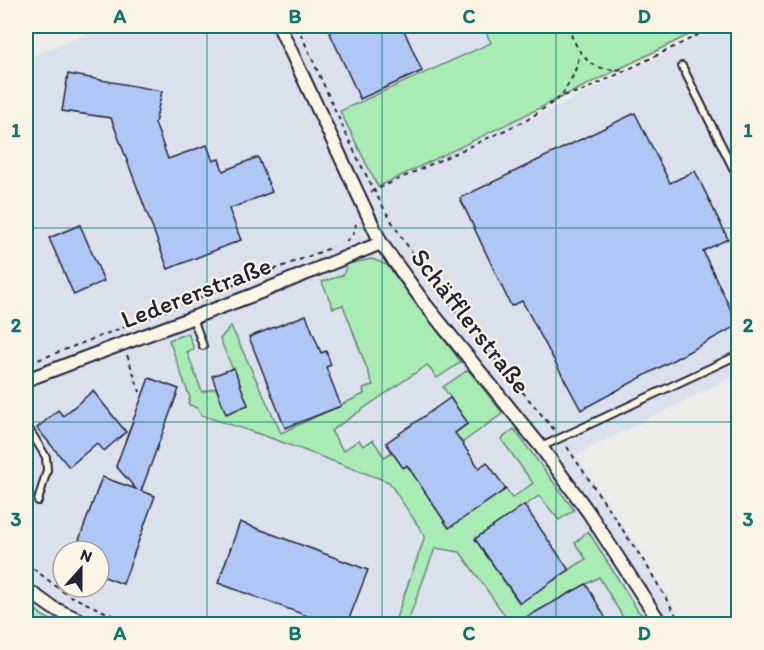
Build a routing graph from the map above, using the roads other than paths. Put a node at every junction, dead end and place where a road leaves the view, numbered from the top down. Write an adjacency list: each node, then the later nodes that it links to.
1 (279, 26): 4 (street, Schäfflerstraße)
2 (682, 66): 3 (lane)
3 (738, 178)
4 (381, 243): 5 (street, Ledererstraße); 10 (street, Schäfflerstraße)
5 (193, 318): 6 (lane); 8 (street, Ledererstraße)
6 (203, 346)
7 (738, 355): 10 (lane)
8 (26, 380)
9 (26, 424): 11 (lane)
10 (542, 447): 14 (street, Schäfflerstraße)
11 (38, 501)
12 (26, 590): 13 (street)
13 (88, 624)
14 (662, 624)

